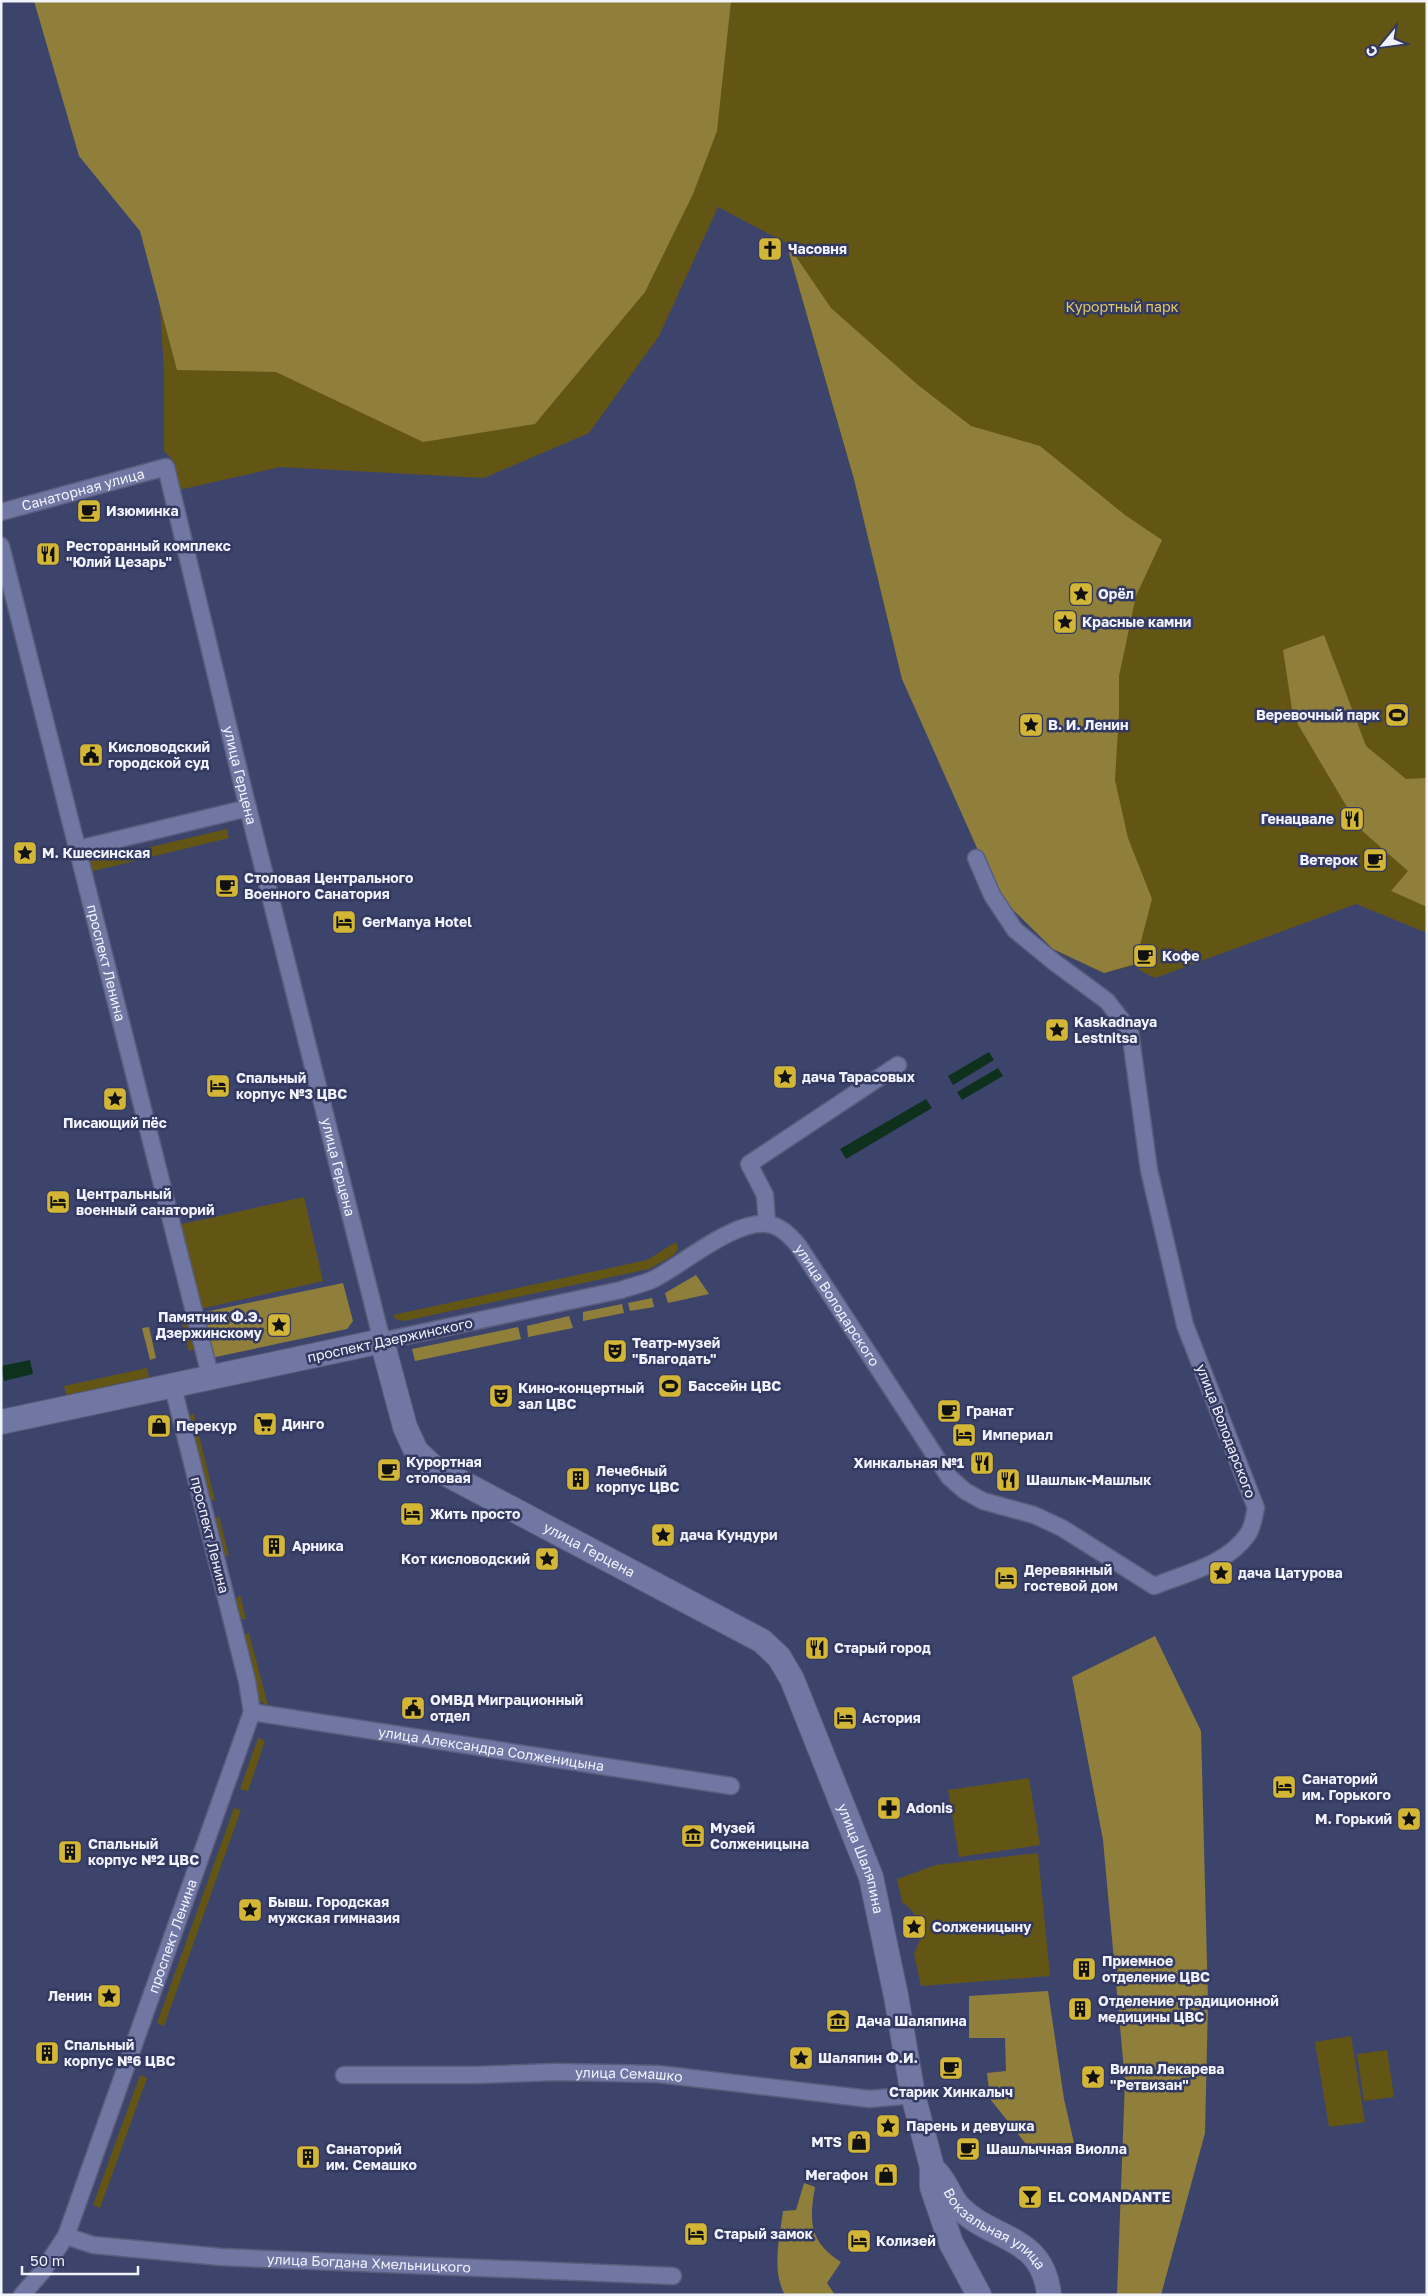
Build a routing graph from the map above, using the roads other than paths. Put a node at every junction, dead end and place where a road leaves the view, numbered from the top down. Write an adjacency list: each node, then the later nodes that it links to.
1 (166, 467): 2 (street, Санаторная улица); 4 (street, улица Герцена)
2 (1, 512)
3 (1, 546): 5 (street, проспект Ленина)
4 (248, 808): 5 (street); 9 (street, улица Герцена)
5 (78, 849): 10 (street, проспект Ленина)
6 (976, 858): 8 (street, улица Володарского)
7 (898, 1065): 8 (street)
8 (767, 1224): 9 (street, проспект Дзержинского)
9 (382, 1341): 10 (main road, проспект Дзержинского); 13 (main road, улица Герцена)
10 (210, 1379): 11 (main road, проспект Дзержинского)
11 (173, 1387): 12 (main road, проспект Дзержинского); 14 (street, проспект Ленина)
12 (1, 1422)
13 (762, 1641): 17 (main road, улица Шаляпина)
14 (252, 1712): 15 (street, улица Александра Солженицына); 19 (street, проспект Ленина)
15 (731, 1786)
16 (344, 2075): 17 (street, улица Семашко)
17 (912, 2095): 18 (main road, Вокзальная улица)
18 (932, 2167): 22 (main road, Вокзальная улица); 23 (main road, Вокзальная улица)
19 (66, 2236): 20 (street, улица Богдана Хмельницкого); 21 (street, проспект Ленина)
20 (673, 2276)
21 (22, 2295)
22 (979, 2295)
23 (1049, 2295)

